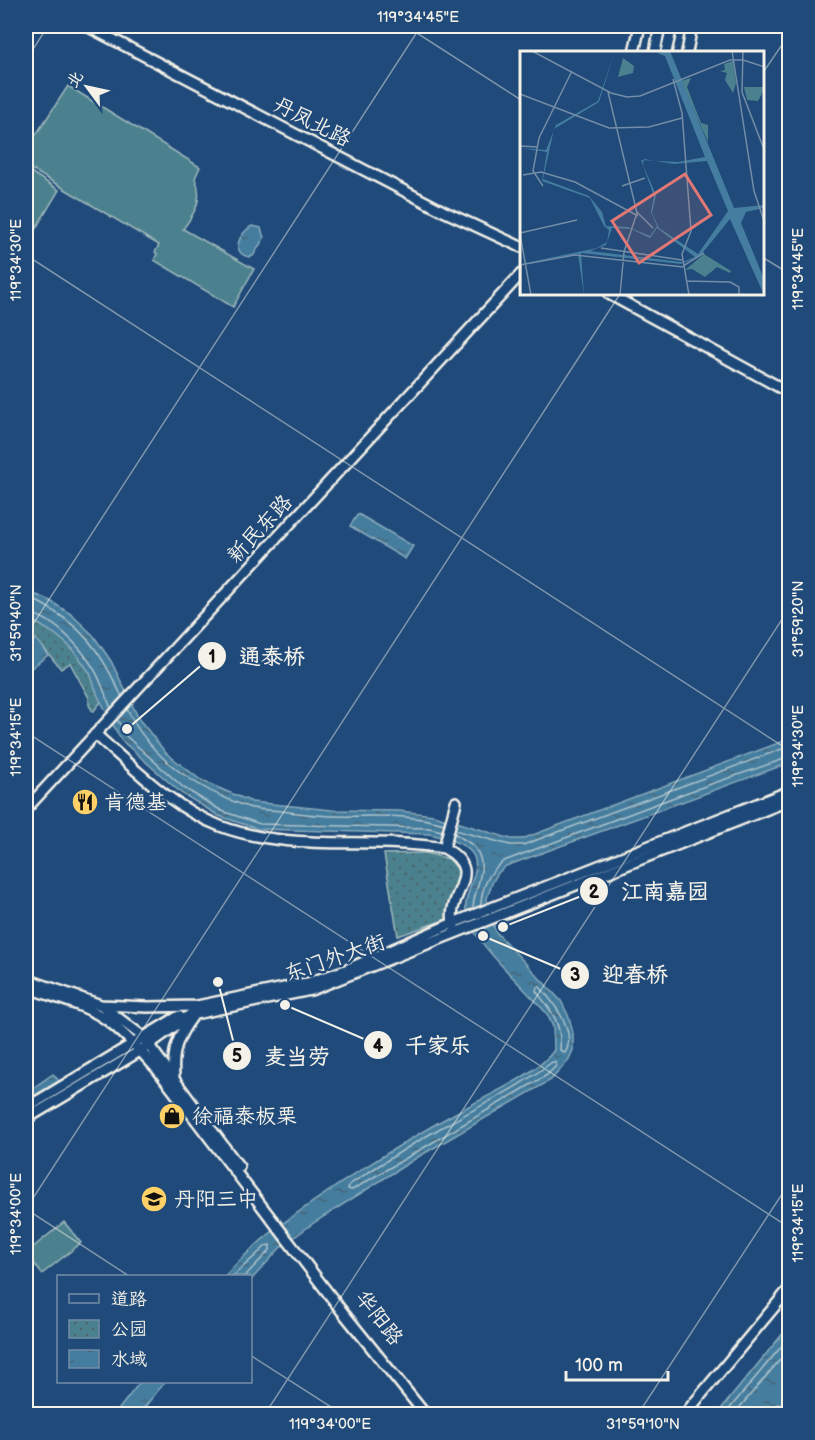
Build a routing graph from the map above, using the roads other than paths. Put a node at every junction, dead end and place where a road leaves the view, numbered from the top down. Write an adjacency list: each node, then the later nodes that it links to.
1 (87, 26): 10 (main road, 丹凤北路)
2 (640, 26): 6 (main road)
3 (660, 26): 7 (main road)
4 (672, 26): 8 (main road)
5 (692, 26): 9 (main road)
6 (634, 51)
7 (655, 51)
8 (666, 51)
9 (687, 51)
10 (520, 247)
11 (520, 275): 14 (main road, 新民东路)
12 (613, 296): 13 (main road)
13 (789, 393)
14 (95, 734): 18 (main road, 新民东路); 19 (main road)
15 (789, 791): 20 (main road)
16 (789, 800): 20 (main road)
17 (456, 802): 19 (main road)
18 (26, 809)
19 (444, 846): 21 (main road)
20 (497, 910): 21 (main road, 东门外大街)
21 (459, 925): 25 (main road, 东门外大街)
22 (26, 979): 24 (main road)
23 (26, 987): 27 (main road)
24 (101, 1005): 25 (main road, 东门外大街); 26 (main road)
25 (196, 1010): 26 (main road, 东门外大街); 29 (main road)
26 (146, 1040): 27 (main road); 28 (main road); 29 (main road)
27 (132, 1043): 28 (main road); 30 (main road)
28 (140, 1051): 31 (main road); 32 (main road)
29 (174, 1079): 32 (main road)
30 (26, 1108)
31 (26, 1119)
32 (273, 1217): 33 (main road)
33 (296, 1247): 35 (main road); 36 (main road, 华阳路)
34 (789, 1288): 37 (main road)
35 (425, 1414)
36 (432, 1414)
37 (685, 1414)

